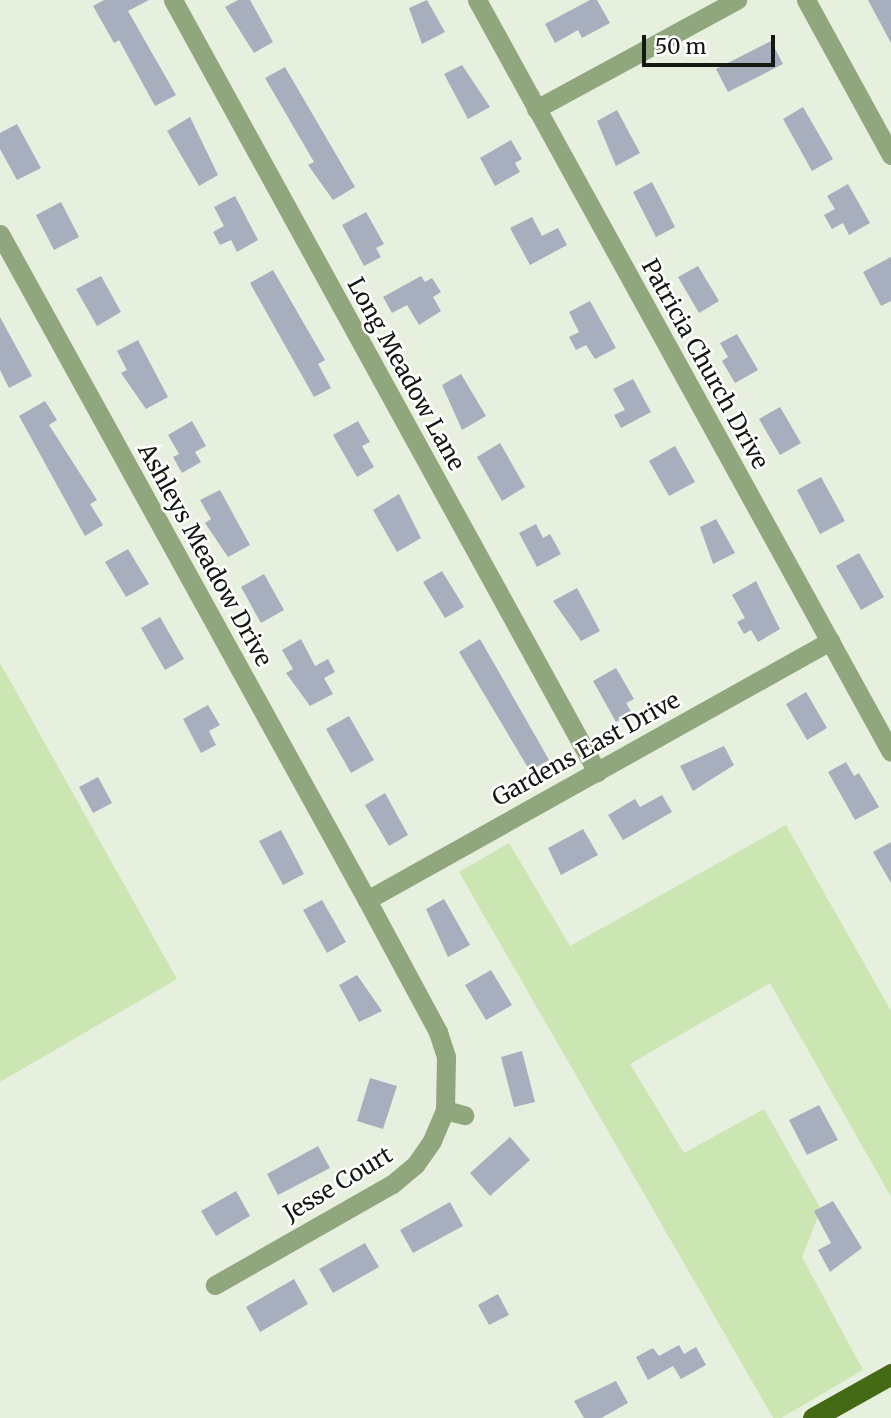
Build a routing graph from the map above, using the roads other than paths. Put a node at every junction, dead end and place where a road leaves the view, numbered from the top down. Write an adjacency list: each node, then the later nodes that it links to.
1 (173, 0): 10 (street, Long Meadow Lane)
2 (477, 0): 5 (street, Patricia Church Drive)
3 (737, 0): 5 (street)
4 (806, 0): 6 (street)
5 (536, 109): 8 (street, Patricia Church Drive)
6 (891, 155)
7 (0, 234): 11 (street, Ashleys Meadow Drive)
8 (830, 641): 9 (street, Patricia Church Drive); 10 (street, Gardens East Drive)
9 (891, 752)
10 (597, 772): 11 (street, Gardens East Drive)
11 (367, 900): 12 (street, Jesse Court)
12 (444, 1110): 13 (street); 14 (street, Jesse Court)
13 (464, 1115)
14 (215, 1285)
15 (891, 1374): 16 (main road)
16 (813, 1418)

